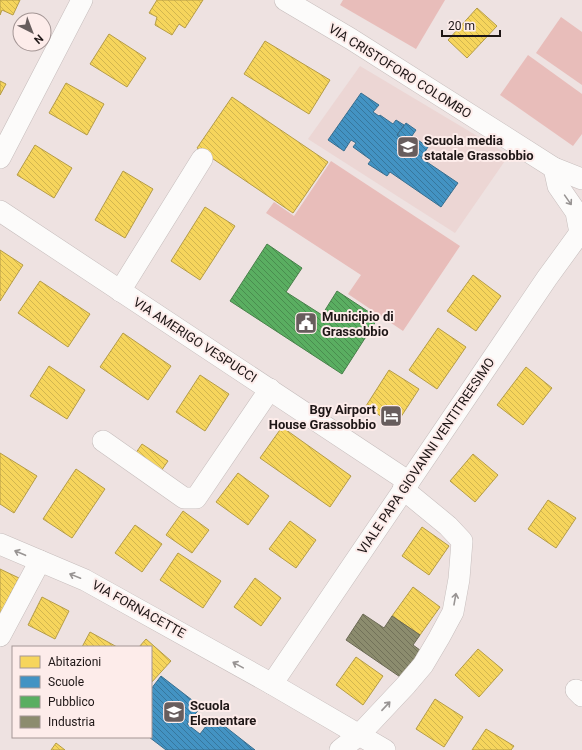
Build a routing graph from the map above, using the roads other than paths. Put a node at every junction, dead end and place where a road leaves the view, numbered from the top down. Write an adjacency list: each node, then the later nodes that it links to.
1 (82, 0): 3 (street)
2 (286, 0): 5 (street, VIA CRISTOFORO COLOMBO)
3 (0, 158)
4 (202, 159): 9 (street, VIA AMERIGO VESPUCCI)
5 (554, 168): 6 (street, VIA CRISTOFORO COLOMBO); 8 (street, one-way to 8)
6 (582, 179)
7 (0, 211): 9 (street, VIA AMERIGO VESPUCCI)
8 (581, 233): 12 (street, VIALE PAPA GIOVANNI VENTITREESIMO)
9 (120, 291): 10 (street, VIA AMERIGO VESPUCCI)
10 (270, 389): 11 (street, VIA AMERIGO VESPUCCI); 12 (street, VIA AMERIGO VESPUCCI)
11 (103, 441)
12 (406, 486): 16 (street, VIALE PAPA GIOVANNI VENTITREESIMO); 17 (street, VIA AMERIGO VESPUCCI, one-way to 12)
13 (0, 544): 14 (street, VIA FORNACETTE, one-way to 13)
14 (40, 561): 15 (street); 16 (street, VIA FORNACETTE, one-way to 14)
15 (0, 636)
16 (272, 684): 17 (street, VIA FORNACETTE)
17 (359, 735): 18 (street); 19 (street, VIA FORNACETTE)
18 (340, 750)
19 (385, 750)

